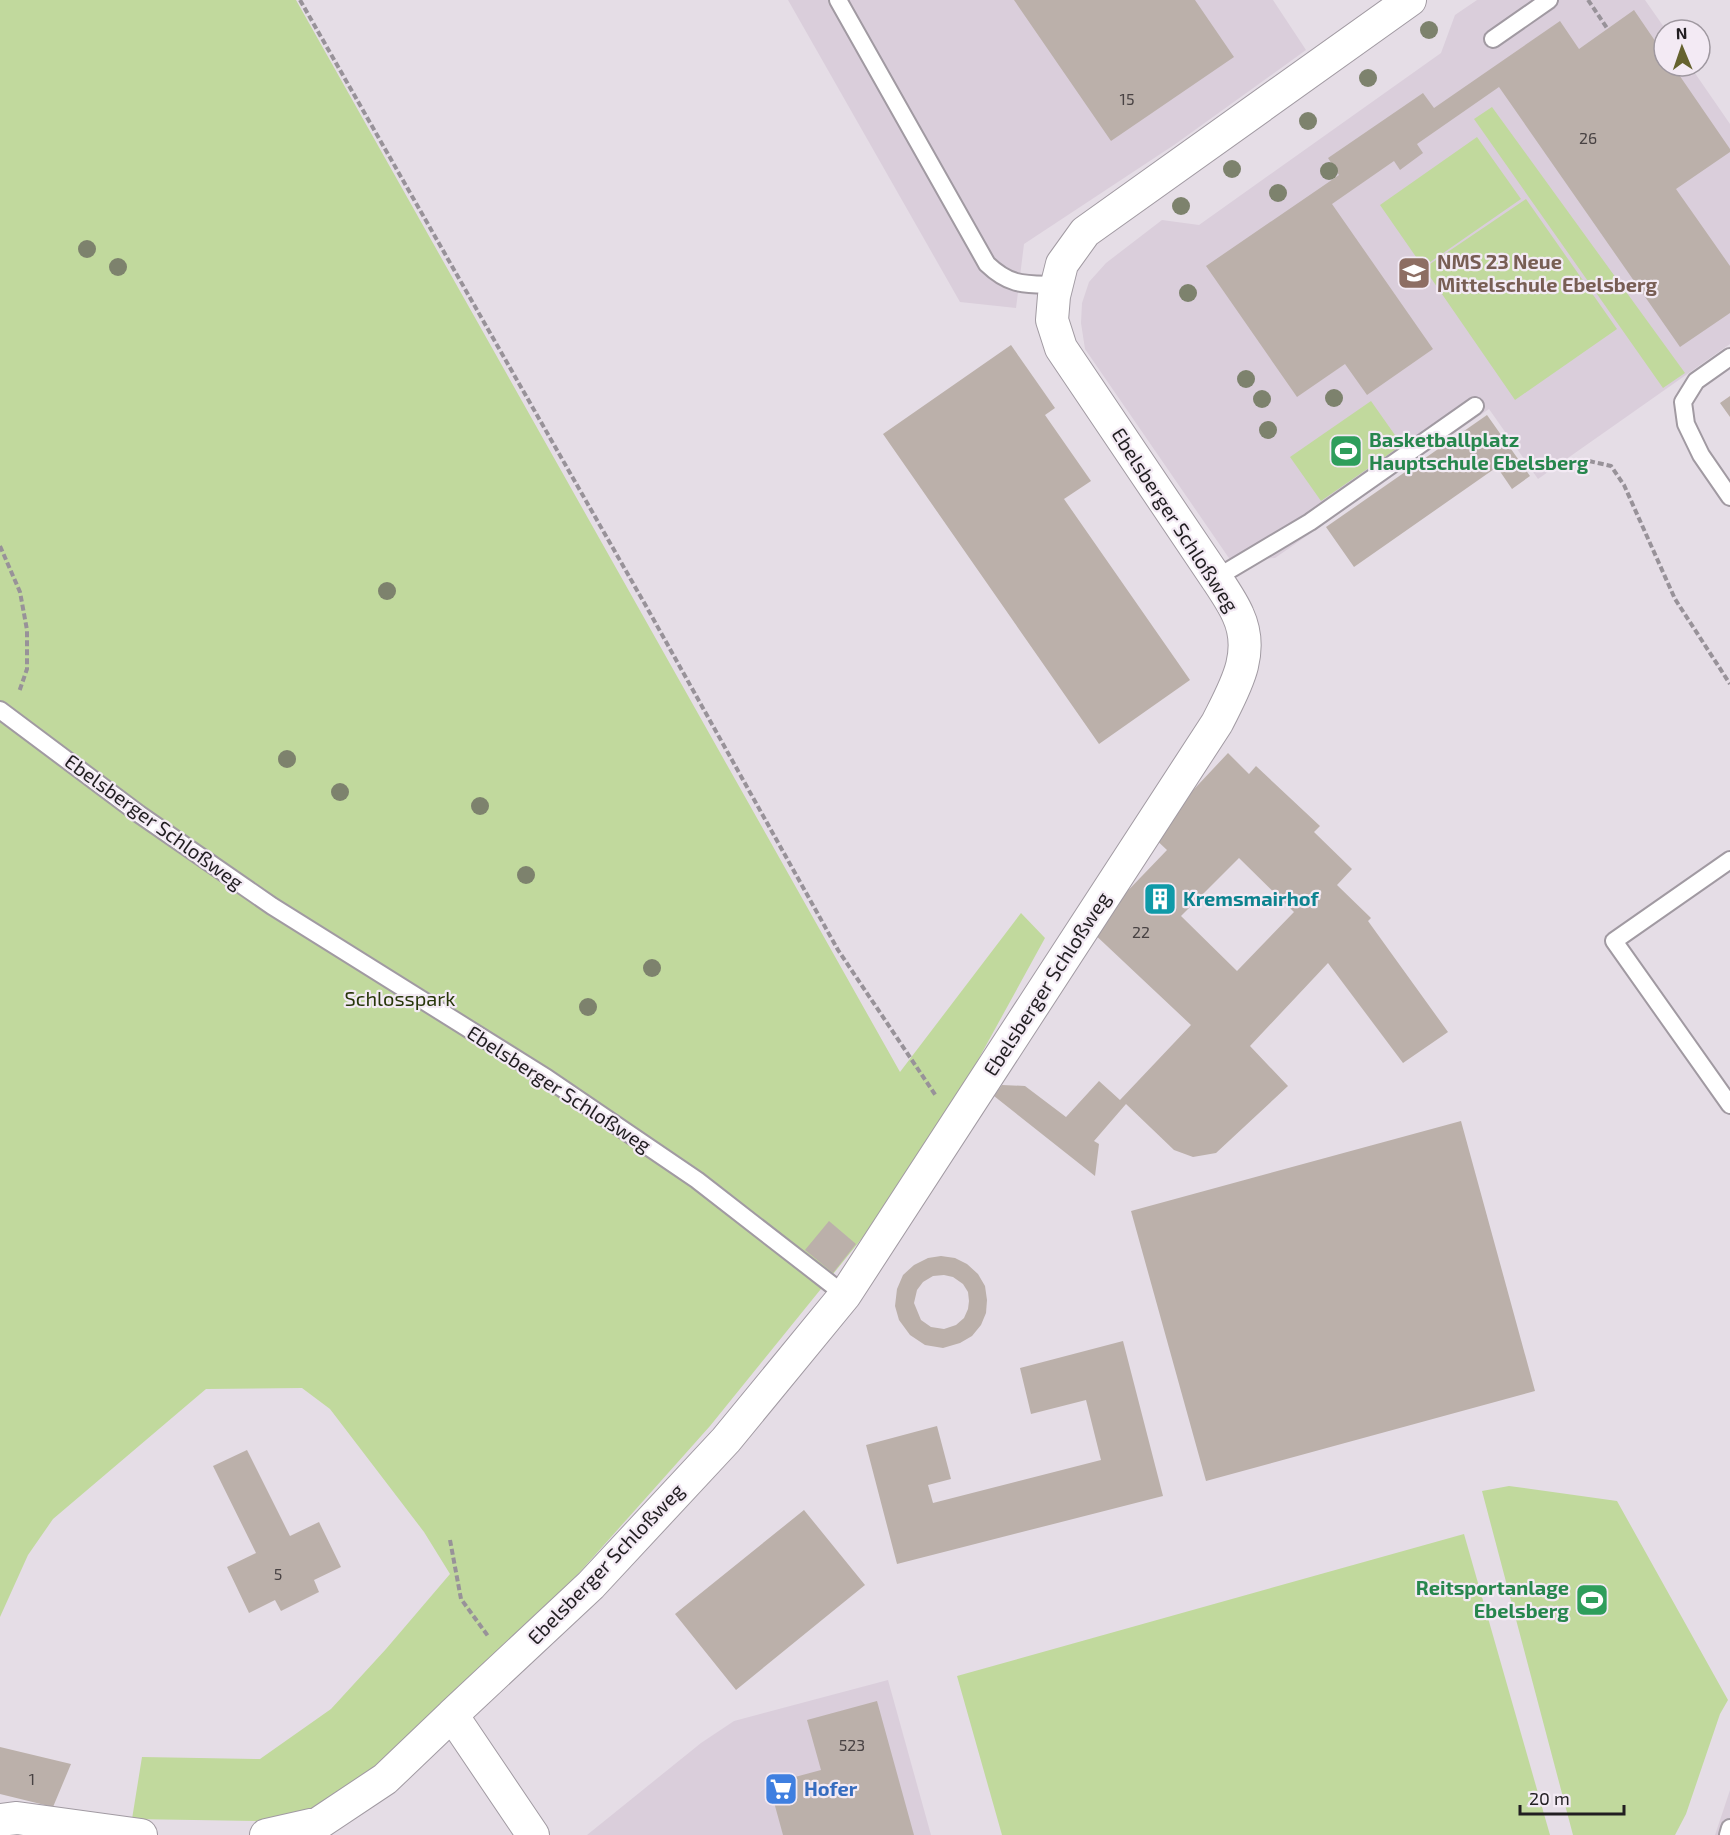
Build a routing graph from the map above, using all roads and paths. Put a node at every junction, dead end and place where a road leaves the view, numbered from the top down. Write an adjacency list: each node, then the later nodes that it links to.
1 (300, 0): 18 (path)
2 (838, 0): 8 (lane)
3 (1410, 0): 8 (street, Ebelsberger Schloßweg)
4 (1549, 0): 7 (lane)
5 (1588, 0): 6 (path)
6 (1607, 28)
7 (1493, 39)
8 (1057, 285): 14 (street, Ebelsberger Schloßweg)
9 (1730, 357): 12 (lane)
10 (1475, 406): 14 (lane)
11 (1589, 461): 15 (path)
12 (1730, 497)
13 (0, 546): 16 (path)
14 (1216, 579): 20 (street, Ebelsberger Schloßweg)
15 (1730, 684)
16 (2, 711): 20 (lane, Ebelsberger Schloßweg)
17 (1730, 860): 19 (lane)
18 (940, 1102)
19 (1730, 1105)
20 (845, 1295): 22 (street, Ebelsberger Schloßweg)
21 (450, 1540): 22 (path)
22 (507, 1663): 23 (street, Ebelsberger Schloßweg)
23 (452, 1715): 27 (street, Ebelsberger Schloßweg); 28 (street)
24 (0, 1820): 26 (street)
25 (1730, 1828): 29 (lane)
26 (141, 1835)
27 (266, 1835)
28 (533, 1835)
29 (1728, 1835)

